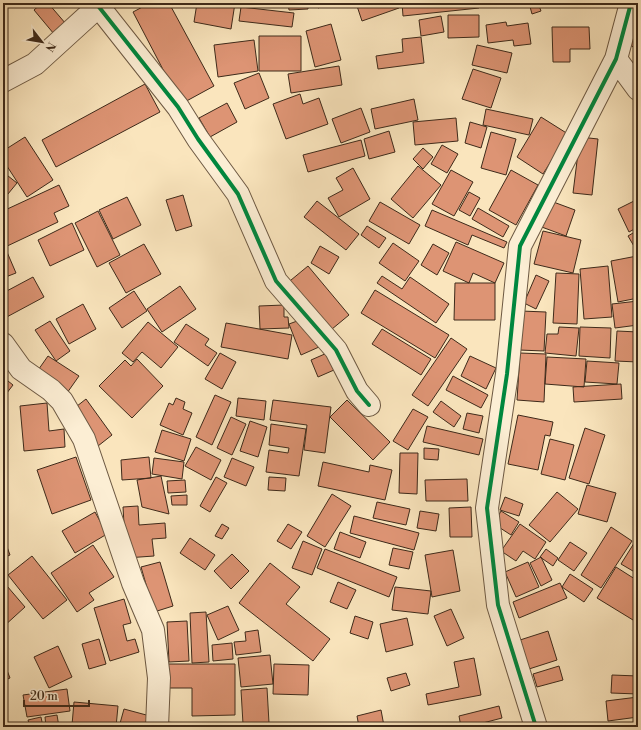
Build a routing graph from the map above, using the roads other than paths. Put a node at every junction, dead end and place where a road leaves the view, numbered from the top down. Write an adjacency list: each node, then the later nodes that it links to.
1 (631, 3): 3 (street)
2 (101, 5): 4 (street); 7 (street)
3 (616, 59): 5 (street); 9 (street)
4 (3, 81)
5 (638, 89)
6 (3, 344): 8 (street)
7 (369, 405)
8 (157, 727)
9 (536, 727)

